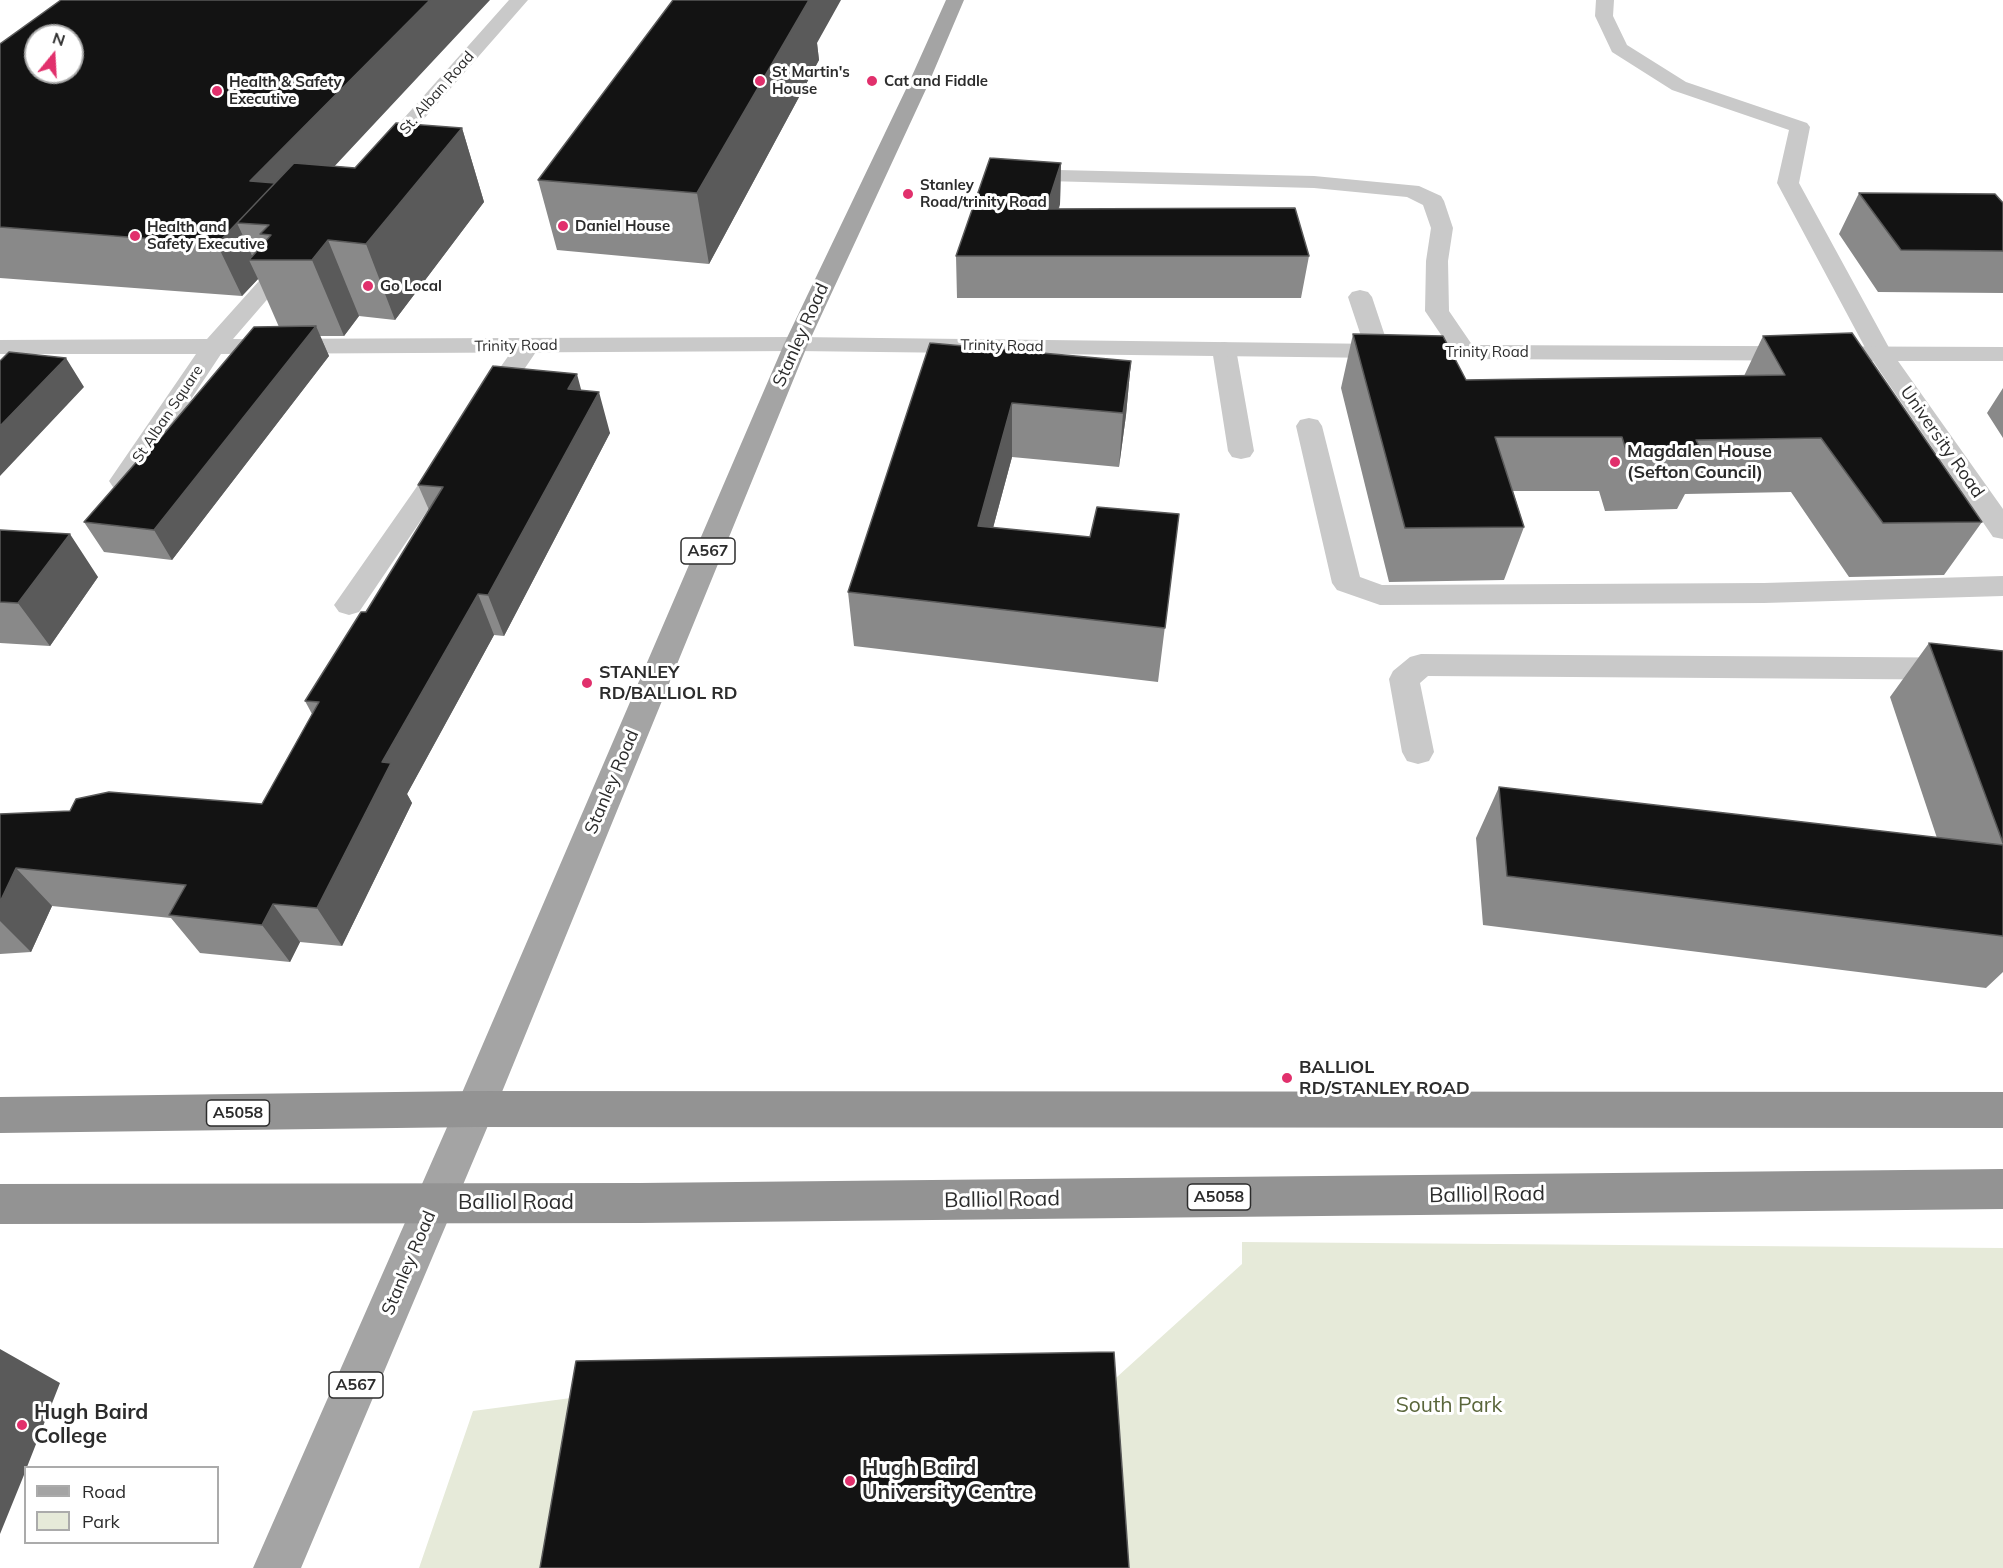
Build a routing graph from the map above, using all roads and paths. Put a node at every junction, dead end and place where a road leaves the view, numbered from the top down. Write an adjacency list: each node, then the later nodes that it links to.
1 (519, 0): 4 (street, St. Alban Road)
2 (955, 0): 8 (main road, Stanley Road / A567)
3 (1605, 0): 15 (street, University Road)
4 (366, 174)
5 (1010, 174): 14 (street)
6 (304, 243): 11 (street)
7 (1360, 297): 13 (street)
8 (796, 344): 9 (street, Trinity Road); 12 (street, Trinity Road); 25 (main road, Stanley Road / A567)
9 (528, 346): 11 (street, Trinity Road); 22 (street)
10 (0, 347): 11 (street, Trinity Road)
11 (212, 348): 19 (street, St Alban Square)
12 (1224, 349): 13 (street, Trinity Road); 18 (street)
13 (1378, 351): 14 (street, Trinity Road)
14 (1465, 352): 15 (street, Trinity Road)
15 (1881, 354): 16 (street, Trinity Road); 20 (street, University Road)
16 (2003, 354)
17 (1309, 426): 21 (street)
18 (1241, 451)
19 (123, 481)
20 (2003, 530)
21 (2003, 586)
22 (349, 605)
23 (2003, 669): 24 (street)
24 (1418, 752)
25 (475, 1109): 26 (highway, A5058); 27 (highway, A5058); 29 (main road, Stanley Road / A567)
26 (2003, 1110)
27 (0, 1115)
28 (2003, 1189): 29 (highway, Balliol Road / A5058)
29 (435, 1202): 30 (highway, Balliol Road / A5058); 31 (main road, Stanley Road / A567)
30 (0, 1204)
31 (277, 1568)

